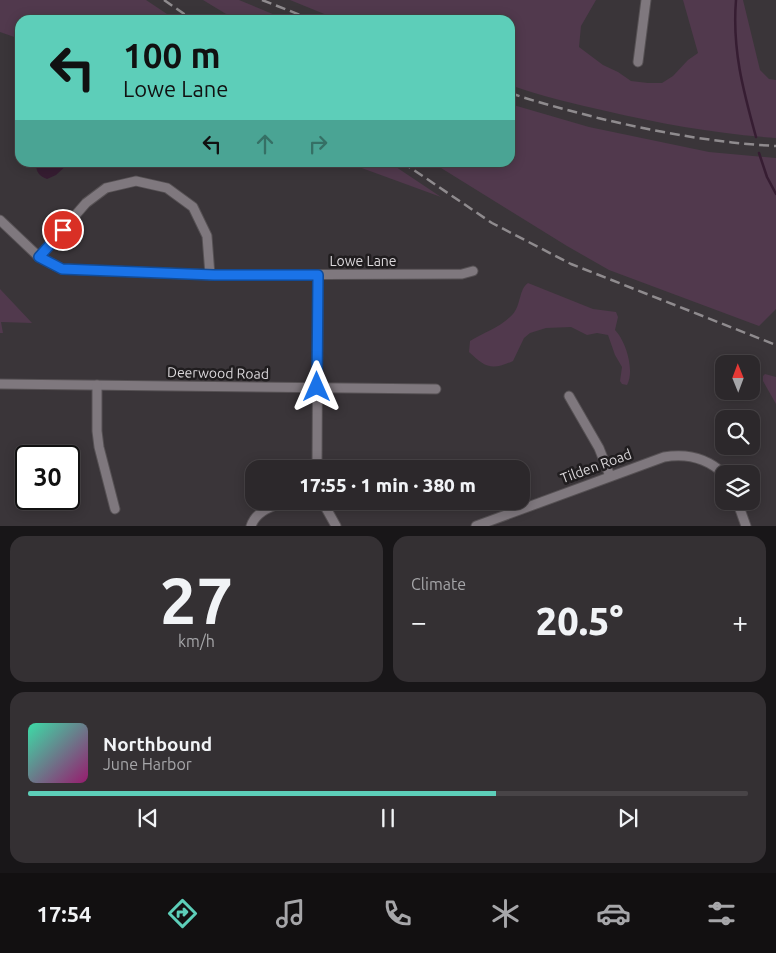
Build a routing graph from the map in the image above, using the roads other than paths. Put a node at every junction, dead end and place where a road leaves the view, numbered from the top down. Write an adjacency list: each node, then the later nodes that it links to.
1 (646, 0): 2 (street)
2 (638, 62)
3 (0, 220): 4 (street, Lowe Lane)
4 (39, 257): 6 (street, Lowe Lane); 6 (street)
5 (473, 271): 7 (street, Lowe Lane)
6 (210, 275): 7 (street, Lowe Lane)
7 (318, 275): 10 (street)
8 (0, 384): 9 (street, Deerwood Road)
9 (97, 385): 10 (street, Deerwood Road); 16 (street)
10 (317, 387): 11 (street, Deerwood Road); 13 (street)
11 (436, 389)
12 (569, 396): 15 (street)
13 (317, 460)
14 (715, 466): 15 (street, Tilden Road)
15 (610, 476): 22 (street, Tilden Road)
16 (115, 508)
17 (266, 510): 20 (street)
18 (327, 510): 21 (street)
19 (741, 510): 23 (street)
20 (251, 526)
21 (336, 526)
22 (476, 526)
23 (746, 526)

